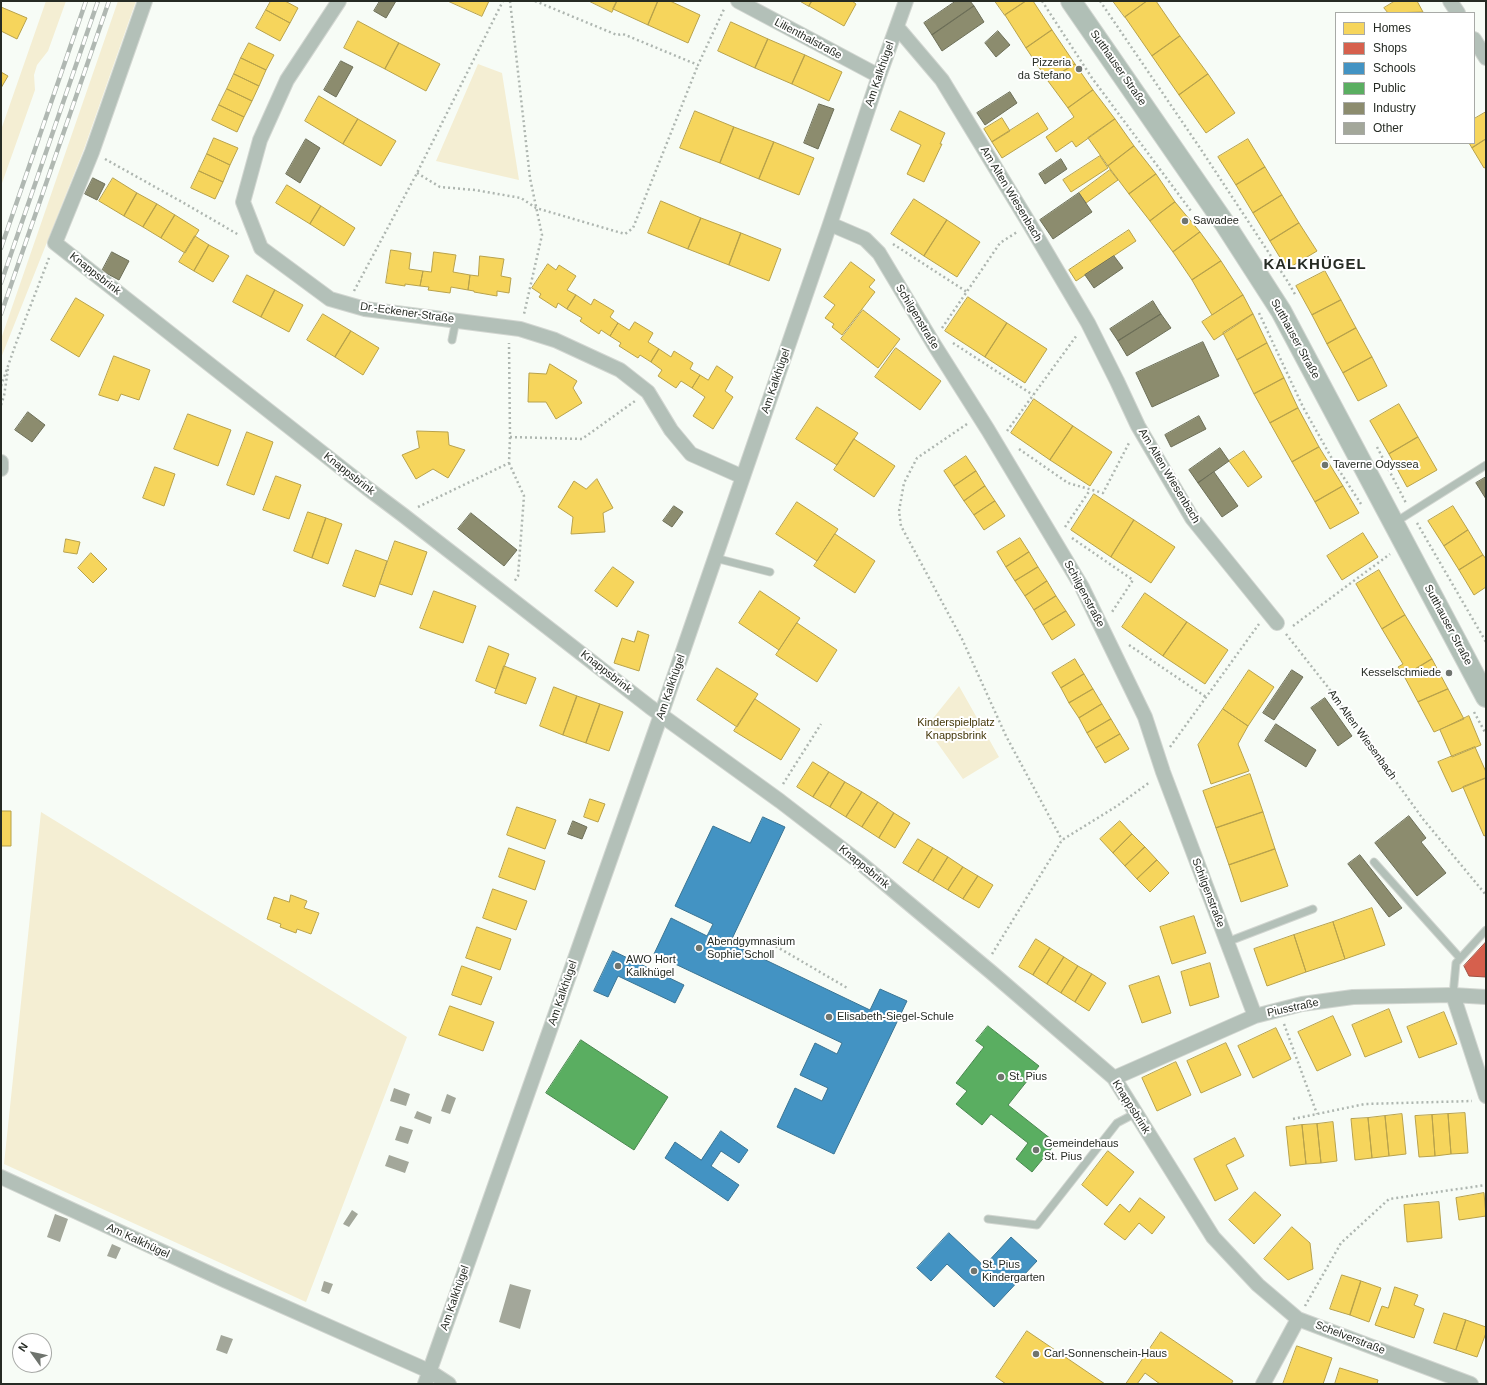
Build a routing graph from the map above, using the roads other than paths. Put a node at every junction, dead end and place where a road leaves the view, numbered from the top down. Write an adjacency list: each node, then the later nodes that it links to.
1 (145, 1): 24 (street, Knappsbrink)
2 (339, 1): 13 (street, Dr.-Eckener-Straße)
3 (738, 1): 11 (street, Lilienthalstraße)
4 (906, 1): 8 (street, Am Kalkhügel)
5 (1071, 1): 19 (street, Sutthauser Straße)
6 (1450, 1): 7 (street)
7 (1457, 12)
8 (897, 27): 11 (street, Am Kalkhügel); 22 (street, Am Alten Wiesenbach)
9 (1475, 41): 10 (street)
10 (1486, 58)
11 (879, 76): 12 (street, Am Kalkhügel)
12 (830, 224): 18 (street, Am Kalkhügel); 28 (street, Schilgenstraße)
13 (456, 320): 14 (lane); 18 (street, Dr.-Eckener-Straße)
14 (452, 340)
15 (1, 462): 17 (street)
16 (1486, 465): 19 (lane)
17 (1, 469)
18 (743, 477): 20 (street, Am Kalkhügel)
19 (1394, 523): 23 (street, Sutthauser Straße)
20 (715, 558): 21 (lane); 24 (street, Am Kalkhügel)
21 (770, 572)
22 (1272, 617)
23 (1478, 701)
24 (661, 715): 33 (street, Knappsbrink); 39 (street, Am Kalkhügel)
25 (1374, 862): 29 (lane)
26 (1313, 909): 28 (lane)
27 (1486, 930): 29 (lane)
28 (1227, 942): 32 (street, Schilgenstraße)
29 (1460, 958): 30 (lane)
30 (1453, 995): 31 (street, Piusstraße); 32 (street, Piusstraße); 34 (street)
31 (1486, 997)
32 (1255, 1016): 33 (street, Piusstraße)
33 (1114, 1078): 35 (street, Knappsbrink)
34 (1482, 1098)
35 (1136, 1113): 37 (lane); 38 (street, Knappsbrink)
36 (1, 1177): 39 (street, Am Kalkhügel)
37 (988, 1219)
38 (1298, 1319): 41 (street); 42 (street, Schelverstraße)
39 (427, 1378): 40 (street)
40 (449, 1384)
41 (1263, 1384)
42 (1471, 1384)

